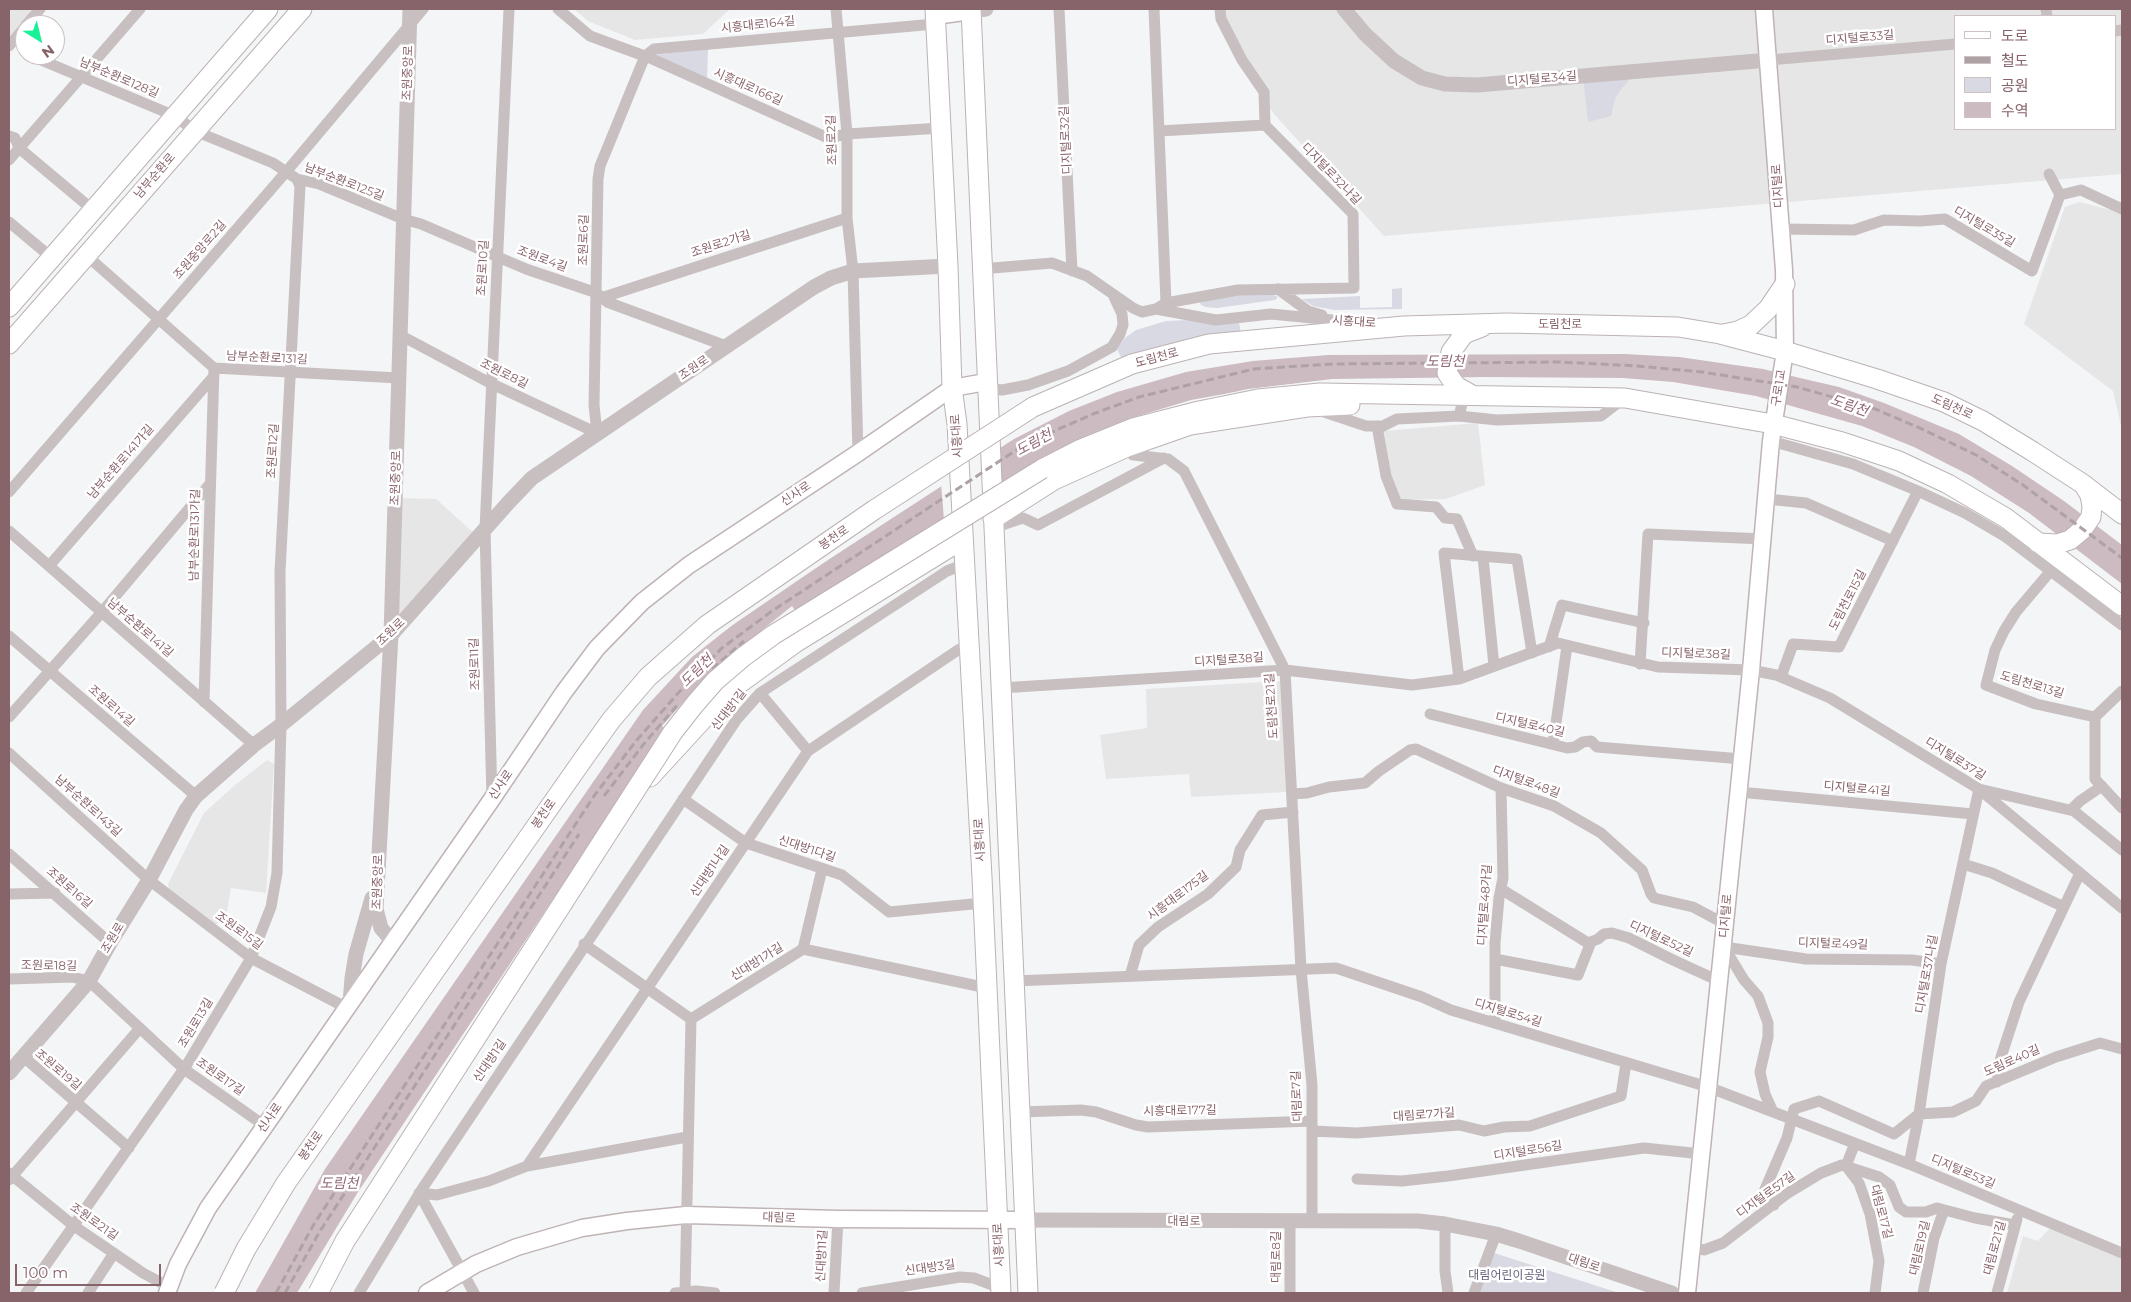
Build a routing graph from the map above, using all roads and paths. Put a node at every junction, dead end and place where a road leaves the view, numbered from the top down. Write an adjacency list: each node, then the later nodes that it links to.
1 (140, 9): 22 (street)
2 (268, 9): 23 (main road, 남부순환로)
3 (302, 9): 26 (main road, 남부순환로)
4 (410, 9): 16 (street, 조원중앙로)
5 (423, 9): 16 (street, 조원중앙로2길)
6 (509, 9): 43 (street, 조원로10길)
7 (558, 9): 19 (street, 시흥대로166길)
8 (836, 9): 17 (street, 조원로2길)
9 (976, 9): 15 (main road); 46 (main road)
10 (1058, 9): 48 (street, 디지털로32길)
11 (1154, 9): 27 (street)
12 (1220, 9): 24 (street)
13 (1344, 9): 20 (street, 디지털로34길)
14 (1764, 9): 20 (main road, 디지털로)
15 (935, 16): 17 (street, 시흥대로164길); 25 (main road, 시흥대로)
16 (409, 24): 32 (street, 조원중앙로2길); 39 (street, 조원중앙로)
17 (838, 31): 19 (street, 시흥대로164길); 28 (street, 조원로2길)
18 (1954, 44): 20 (street, 디지털로33길)
19 (645, 56): 28 (street, 시흥대로166길); 52 (street, 조원로6길)
20 (1768, 60): 41 (main road, 디지털로)
21 (53, 65): 22 (street, 남부순환로128길)
22 (81, 77): 23 (street, 남부순환로128길); 30 (street)
23 (175, 116): 26 (street, 남부순환로128길); 37 (main road, 남부순환로)
24 (1265, 125): 27 (street); 50 (street, 디지털로32나길)
25 (941, 128): 28 (street, 시흥대로166길); 45 (main road, 시흥대로)
26 (195, 131): 32 (street, 남부순환로125길); 42 (main road, 남부순환로)
27 (1159, 132): 53 (street)
28 (847, 134): 38 (street, 조원로2길)
29 (9, 136): 30 (street)
30 (19, 148): 31 (street); 37 (street)
31 (9, 160)
32 (286, 172): 34 (street, 남부순환로125길); 55 (street, 조원중앙로2길)
33 (2049, 174): 35 (street)
34 (296, 179): 39 (street, 남부순환로125길); 65 (street, 조원로12길)
35 (2060, 195): 36 (street); 41 (street, 디지털로35길)
36 (2122, 209)
37 (93, 210): 44 (main road, 남부순환로)
38 (847, 218): 47 (street, 조원로2길); 52 (street, 조원로2가길)
39 (403, 220): 43 (street, 조원로4길); 60 (street, 조원중앙로)
40 (9, 222): 44 (street)
41 (1781, 229): 49 (main road, 디지털로)
42 (86, 255): 55 (street, 남부순환로131길); 61 (main road, 남부순환로)
43 (498, 257): 52 (street, 조원로4길); 67 (street, 조원로10길)
44 (52, 258): 54 (main road, 남부순환로)
45 (948, 266): 47 (street, 조원로); 69 (main road, 시흥대로)
46 (982, 269): 48 (street); 68 (main road)
47 (853, 271): 62 (street, 조원로); 78 (street)
48 (1072, 271): 51 (street)
49 (1785, 284): 59 (main road); 63 (main road, 디지털로)
50 (1278, 289): 53 (street, 디지털로32나길); 56 (street)
51 (1111, 294): 53 (street, 디지털로32나길); 68 (street)
52 (600, 295): 62 (street, 조원로4길); 75 (street, 조원로6길)
53 (1161, 306): 56 (street, 시흥대로)
54 (9, 307)
55 (158, 319): 64 (street, 남부순환로131길); 83 (street, 조원중앙로2길)
56 (1353, 322): 58 (street, 시흥대로)
57 (1488, 325): 58 (main road, 도림천로); 59 (main road, 도림천로); 71 (main road)
58 (1404, 326): 76 (main road, 도림천로, bridge)
59 (1720, 334): 63 (main road, 도림천로)
60 (400, 336): 66 (street, 조원중앙로); 67 (street, 조원로8길)
61 (9, 344)
62 (726, 346): 75 (street, 조원로)
63 (1784, 357): 74 (main road, 구로1교); 81 (main road, 도림천로)
64 (214, 372): 65 (street, 남부순환로131길); 80 (street, 남부순환로131가길); 95 (street, 남부순환로141가길)
65 (290, 374): 66 (street, 남부순환로131길); 121 (street, 조원로12길)
66 (399, 378): 101 (street, 조원중앙로)
67 (490, 384): 75 (street, 조원로8길); 87 (street, 조원로10길)
68 (986, 385): 69 (main road); 86 (main road, bridge)
69 (952, 388): 78 (main road, 신사로); 89 (main road, 시흥대로, bridge)
70 (1625, 398): 71 (main road); 71 (street); 74 (main road)
71 (1465, 404): 72 (main road); 73 (street); 86 (main road, bridge)
72 (1307, 407): 73 (street); 77 (main road)
73 (1377, 426): 93 (street)
74 (1773, 426): 82 (street); 84 (main road, 디지털로); 92 (main road)
75 (597, 433): 87 (street, 조원로)
76 (977, 444): 221 (main road, 봉천로, bridge)
77 (1125, 448): 79 (street, 도림천로21길); 86 (main road)
78 (858, 453): 134 (main road, 신사로)
79 (1164, 458): 86 (street); 109 (street, 도림천로21길)
80 (210, 485): 98 (street); 117 (street, 남부순환로131가길)
81 (2086, 490): 85 (main road, 도림천로); 92 (main road)
82 (1918, 491): 91 (street, 도림천로15길); 94 (street)
83 (9, 492)
84 (1767, 499): 90 (main road, 디지털로); 91 (street)
85 (2122, 514)
86 (990, 517): 114 (main road); 133 (main road, bridge)
87 (485, 529): 101 (street, 조원로); 134 (street, 조원로11길)
88 (9, 531): 95 (street, 남부순환로141길)
89 (963, 532): 96 (main road, 시흥대로); 133 (main road, bridge)
90 (1764, 539): 99 (street); 110 (main road, 디지털로)
91 (1893, 541): 112 (street, 도림천로15길)
92 (2043, 543): 94 (main road)
93 (1478, 556): 106 (street); 108 (street); 113 (street)
94 (2055, 565): 97 (main road); 100 (street); 119 (street, 도림천로13길)
95 (49, 566): 98 (street, 남부순환로141길)
96 (965, 568): 103 (main road, 시흥대로); 116 (street, 신대방1길)
97 (2122, 606)
98 (102, 612): 111 (street); 117 (street, 남부순환로141길)
99 (1644, 623): 105 (street); 107 (street)
100 (2122, 625)
101 (391, 635): 121 (street, 조원로); 147 (street, 조원중앙로)
102 (9, 636): 111 (street, 조원로14길)
103 (969, 645): 124 (street, 신대방1나길); 152 (main road, 시흥대로)
104 (1567, 646): 105 (street, 디지털로38길); 107 (street, 디지털로38길); 122 (street)
105 (1549, 647): 106 (street, 디지털로38길)
106 (1532, 652): 108 (street, 디지털로38길)
107 (1640, 664): 110 (street, 디지털로38길)
108 (1494, 666): 113 (street, 디지털로38길)
109 (1285, 670): 113 (street, 디지털로38길); 114 (street, 디지털로38길); 131 (street, 도림천로21길)
110 (1751, 670): 112 (street, 디지털로37길); 126 (main road, 디지털로)
111 (49, 671): 120 (street); 132 (street, 조원로14길)
112 (1781, 677): 129 (street, 디지털로37길)
113 (1459, 679)
114 (1001, 688): 168 (main road)
115 (2122, 691): 119 (street)
116 (760, 693): 124 (street); 135 (street, 신대방1길)
117 (204, 702): 123 (street, 남부순환로141길)
118 (1430, 714): 122 (street, 디지털로40길)
119 (2095, 716): 127 (street)
120 (9, 717)
121 (281, 726): 123 (street, 조원로); 161 (street, 조원로13길)
122 (1553, 744): 126 (street, 디지털로40길)
123 (254, 745): 132 (street, 조원로)
124 (808, 751): 140 (street, 신대방1나길)
125 (9, 753): 146 (street, 남부순환로143길)
126 (1742, 759): 130 (main road, 디지털로)
127 (2102, 786): 136 (street); 137 (street)
128 (1501, 788): 131 (street, 디지털로48길); 148 (street, 디지털로48가길); 154 (street, 디지털로48길)
129 (1979, 789): 137 (street); 139 (street, 디지털로37나길); 145 (street, 디지털로37길)
130 (1739, 792): 139 (street, 디지털로41길); 154 (main road, 디지털로)
131 (1292, 794): 138 (street, 도림천로21길)
132 (196, 796): 146 (street, 조원로)
133 (632, 796): 222 (main road, bridge)
134 (492, 799): 155 (main road, 신사로)
135 (683, 799): 140 (street, 신대방1다길); 158 (street, 신대방1길)
136 (2122, 808)
137 (2072, 810): 141 (street)
138 (1293, 812): 164 (street, 도림천로21길); 165 (street, 시흥대로175길)
139 (1973, 814): 143 (street, 디지털로37나길)
140 (746, 843): 144 (street, 신대방1다길); 171 (street, 신대방1나길)
141 (2122, 850)
142 (9, 854): 149 (street, 조원로16길)
143 (1963, 864): 153 (street); 163 (street, 디지털로37나길)
144 (822, 869): 152 (street, 신대방1다길); 160 (street)
145 (2080, 873): 151 (street, 디지털로37길); 153 (street)
146 (149, 880): 157 (street, 조원로); 161 (street, 조원로15길)
147 (377, 882): 155 (street, 조원중앙로); 172 (street)
148 (1501, 888): 156 (street); 162 (street, 디지털로48가길)
149 (55, 893): 150 (street); 157 (street, 조원로16길)
150 (9, 894)
151 (2120, 902)
152 (983, 903): 170 (main road, 시흥대로)
153 (2064, 907): 181 (street)
154 (1725, 924): 159 (main road, 디지털로)
155 (392, 941): 172 (main road, 신사로)
156 (1591, 942): 162 (street); 169 (street, 디지털로52길)
157 (110, 943): 167 (street, 조원로)
158 (584, 944): 171 (street); 199 (street, 신대방1길)
159 (1724, 947): 163 (street, 디지털로49길); 169 (main road, 디지털로); 185 (street)
160 (803, 949): 170 (street, 신대방1가길); 173 (street, 신대방1가길)
161 (251, 958): 172 (street, 조원로15길); 179 (street, 조원로13길)
162 (1495, 959): 174 (street, 디지털로48가길)
163 (1941, 964): 186 (street, 디지털로37나길)
164 (1301, 969): 165 (street); 174 (street, 디지털로54길); 189 (street, 대림로7길)
165 (1130, 976): 168 (street)
166 (9, 979): 167 (street, 조원로18길)
167 (89, 981): 175 (street, 조원로17길); 177 (street, 조원로)
168 (1014, 981): 184 (main road)
169 (1719, 981): 182 (main road, 디지털로)
170 (987, 988): 205 (main road, 시흥대로)
171 (646, 989): 173 (street); 195 (street, 신대방1나길)
172 (349, 1005): 188 (main road, 신사로)
173 (691, 1019): 190 (street)
174 (1495, 1023): 178 (street, 디지털로54길)
175 (140, 1028): 179 (street, 조원로17길); 183 (street)
176 (2122, 1049): 181 (street, 도림로40길)
177 (22, 1058): 180 (street, 조원로); 183 (street, 조원로19길)
178 (1626, 1063): 182 (street, 디지털로54길); 189 (street, 대림로7가길)
179 (184, 1069): 188 (street, 조원로17길); 192 (street, 조원로13길)
180 (9, 1074)
181 (1997, 1082): 186 (street, 도림로40길)
182 (1708, 1087): 185 (street, 디지털로53길); 193 (main road, 디지털로)
183 (76, 1103): 192 (street, 조원로19길); 197 (street, 조원로19길)
184 (1020, 1112): 189 (street, 시흥대로177길); 206 (main road)
185 (1773, 1112): 187 (street, 디지털로53길)
186 (1919, 1114): 187 (street); 194 (street, 디지털로37나길)
187 (1791, 1119): 191 (street, 디지털로53길); 200 (street)
188 (265, 1126): 217 (main road, 신사로)
189 (1312, 1126): 208 (street, 대림로7길)
190 (687, 1137): 195 (street); 203 (street)
191 (1855, 1143): 194 (street, 디지털로53길); 196 (street)
192 (129, 1148): 211 (street, 조원로13길)
193 (1702, 1154): 198 (street, 디지털로56길); 213 (main road, 디지털로)
194 (1909, 1164): 202 (street, 디지털로53길)
195 (526, 1166): 199 (street)
196 (1846, 1166): 200 (street, 디지털로57길); 201 (street); 236 (street, 대림로17길)
197 (10, 1176): 211 (street, 조원로21길)
198 (1357, 1179)
199 (419, 1193): 216 (street); 223 (street, 신대방1길)
200 (1774, 1204): 213 (street, 디지털로57길)
201 (1944, 1210): 210 (street); 237 (street, 대림로19길)
202 (2020, 1210): 210 (street, 대림로21길); 215 (street, 디지털로53길)
203 (686, 1215): 204 (main road, 대림로); 216 (main road, 대림로); 226 (street)
204 (838, 1219): 205 (main road, 대림로); 228 (street, 신대방11길)
205 (998, 1220): 206 (main road, 대림로); 218 (main road, 시흥대로)
206 (1025, 1220): 207 (street, 대림로); 230 (main road)
207 (1290, 1222): 208 (street, 대림로); 231 (street, 대림로8길)
208 (1312, 1222): 209 (street, 대림로)
209 (1446, 1224): 212 (street, 대림로); 232 (street)
210 (2015, 1225): 238 (street, 대림로21길)
211 (74, 1226): 214 (street, 조원로21길); 219 (street, 조원로13길)
212 (1496, 1234): 233 (street); 234 (street, 대림로)
213 (1692, 1247): 235 (main road, 디지털로)
214 (114, 1253): 217 (street, 조원로21길); 220 (street)
215 (2122, 1254)
216 (461, 1272): 224 (main road, 대림로); 225 (street)
217 (168, 1290)
218 (1001, 1290): 229 (street, 신대방3길)
219 (26, 1293)
220 (88, 1293)
221 (224, 1293)
222 (318, 1293)
223 (360, 1293)
224 (427, 1293)
225 (474, 1293)
226 (680, 1293): 227 (street)
227 (715, 1293)
228 (834, 1293)
229 (862, 1293)
230 (1028, 1293)
231 (1290, 1293)
232 (1448, 1293)
233 (1474, 1293)
234 (1672, 1293)
235 (1687, 1293)
236 (1875, 1293)
237 (1923, 1293)
238 (1997, 1293)

